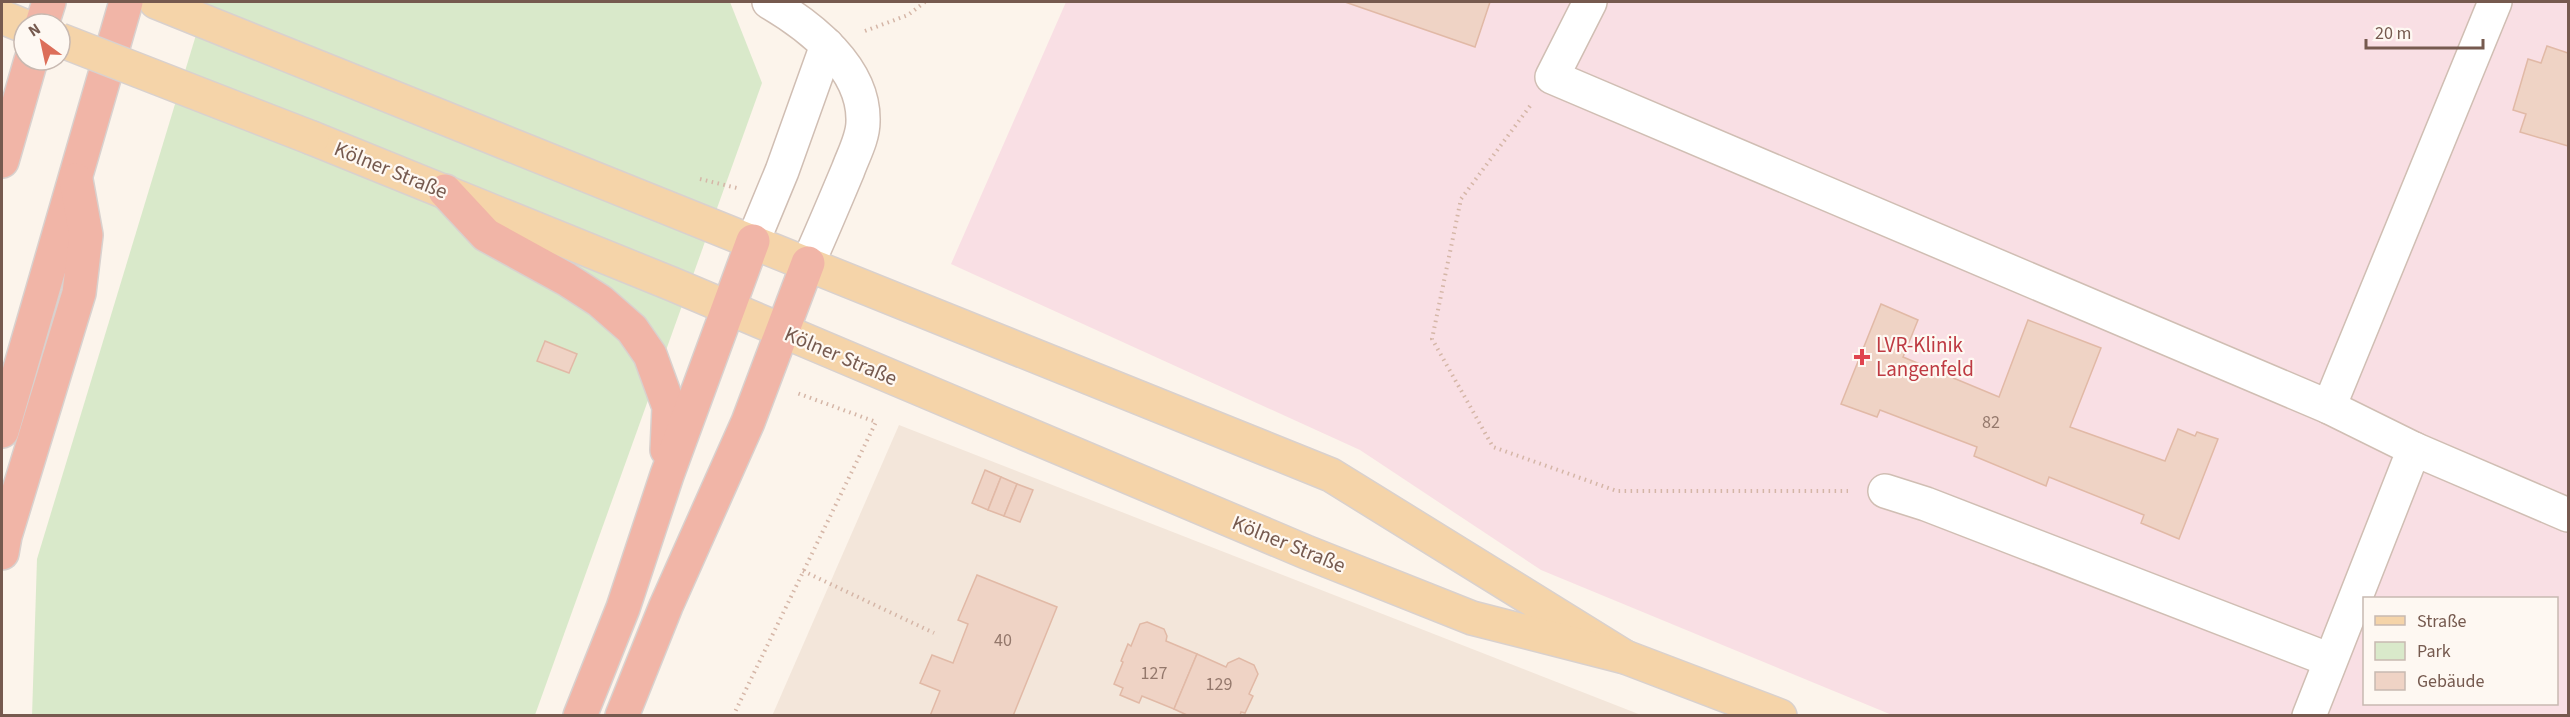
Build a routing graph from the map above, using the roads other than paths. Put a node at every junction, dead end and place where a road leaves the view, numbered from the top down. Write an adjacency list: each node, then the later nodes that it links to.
1 (126, 2): 10 (highway)
2 (156, 2): 12 (main road, Kölner Straße)
3 (769, 2): 7 (street)
4 (1590, 2): 16 (street)
5 (2495, 2): 16 (street)
6 (72, 45): 11 (main road, Kölner Straße, bridge)
7 (827, 45): 12 (street); 13 (street)
8 (28, 72): 9 (highway)
9 (2, 161)
10 (75, 172): 17 (highway); 22 (highway)
11 (445, 191): 14 (main road, Kölner Straße); 19 (highway)
12 (753, 241): 13 (main road, Kölner Straße); 14 (highway)
13 (808, 263): 15 (highway); 23 (main road, Kölner Straße)
14 (728, 309): 15 (main road, Kölner Straße); 19 (highway)
15 (783, 331): 23 (main road, Kölner Straße); 26 (highway)
16 (2329, 407): 18 (street)
17 (2, 431)
18 (2414, 449): 21 (street); 24 (street)
19 (667, 475): 25 (highway)
20 (1885, 491): 24 (street)
21 (2568, 515)
22 (2, 553)
23 (1625, 657): 27 (main road, Kölner Straße)
24 (2330, 660): 28 (street)
25 (580, 716)
26 (622, 716)
27 (1780, 716)
28 (2309, 716)

